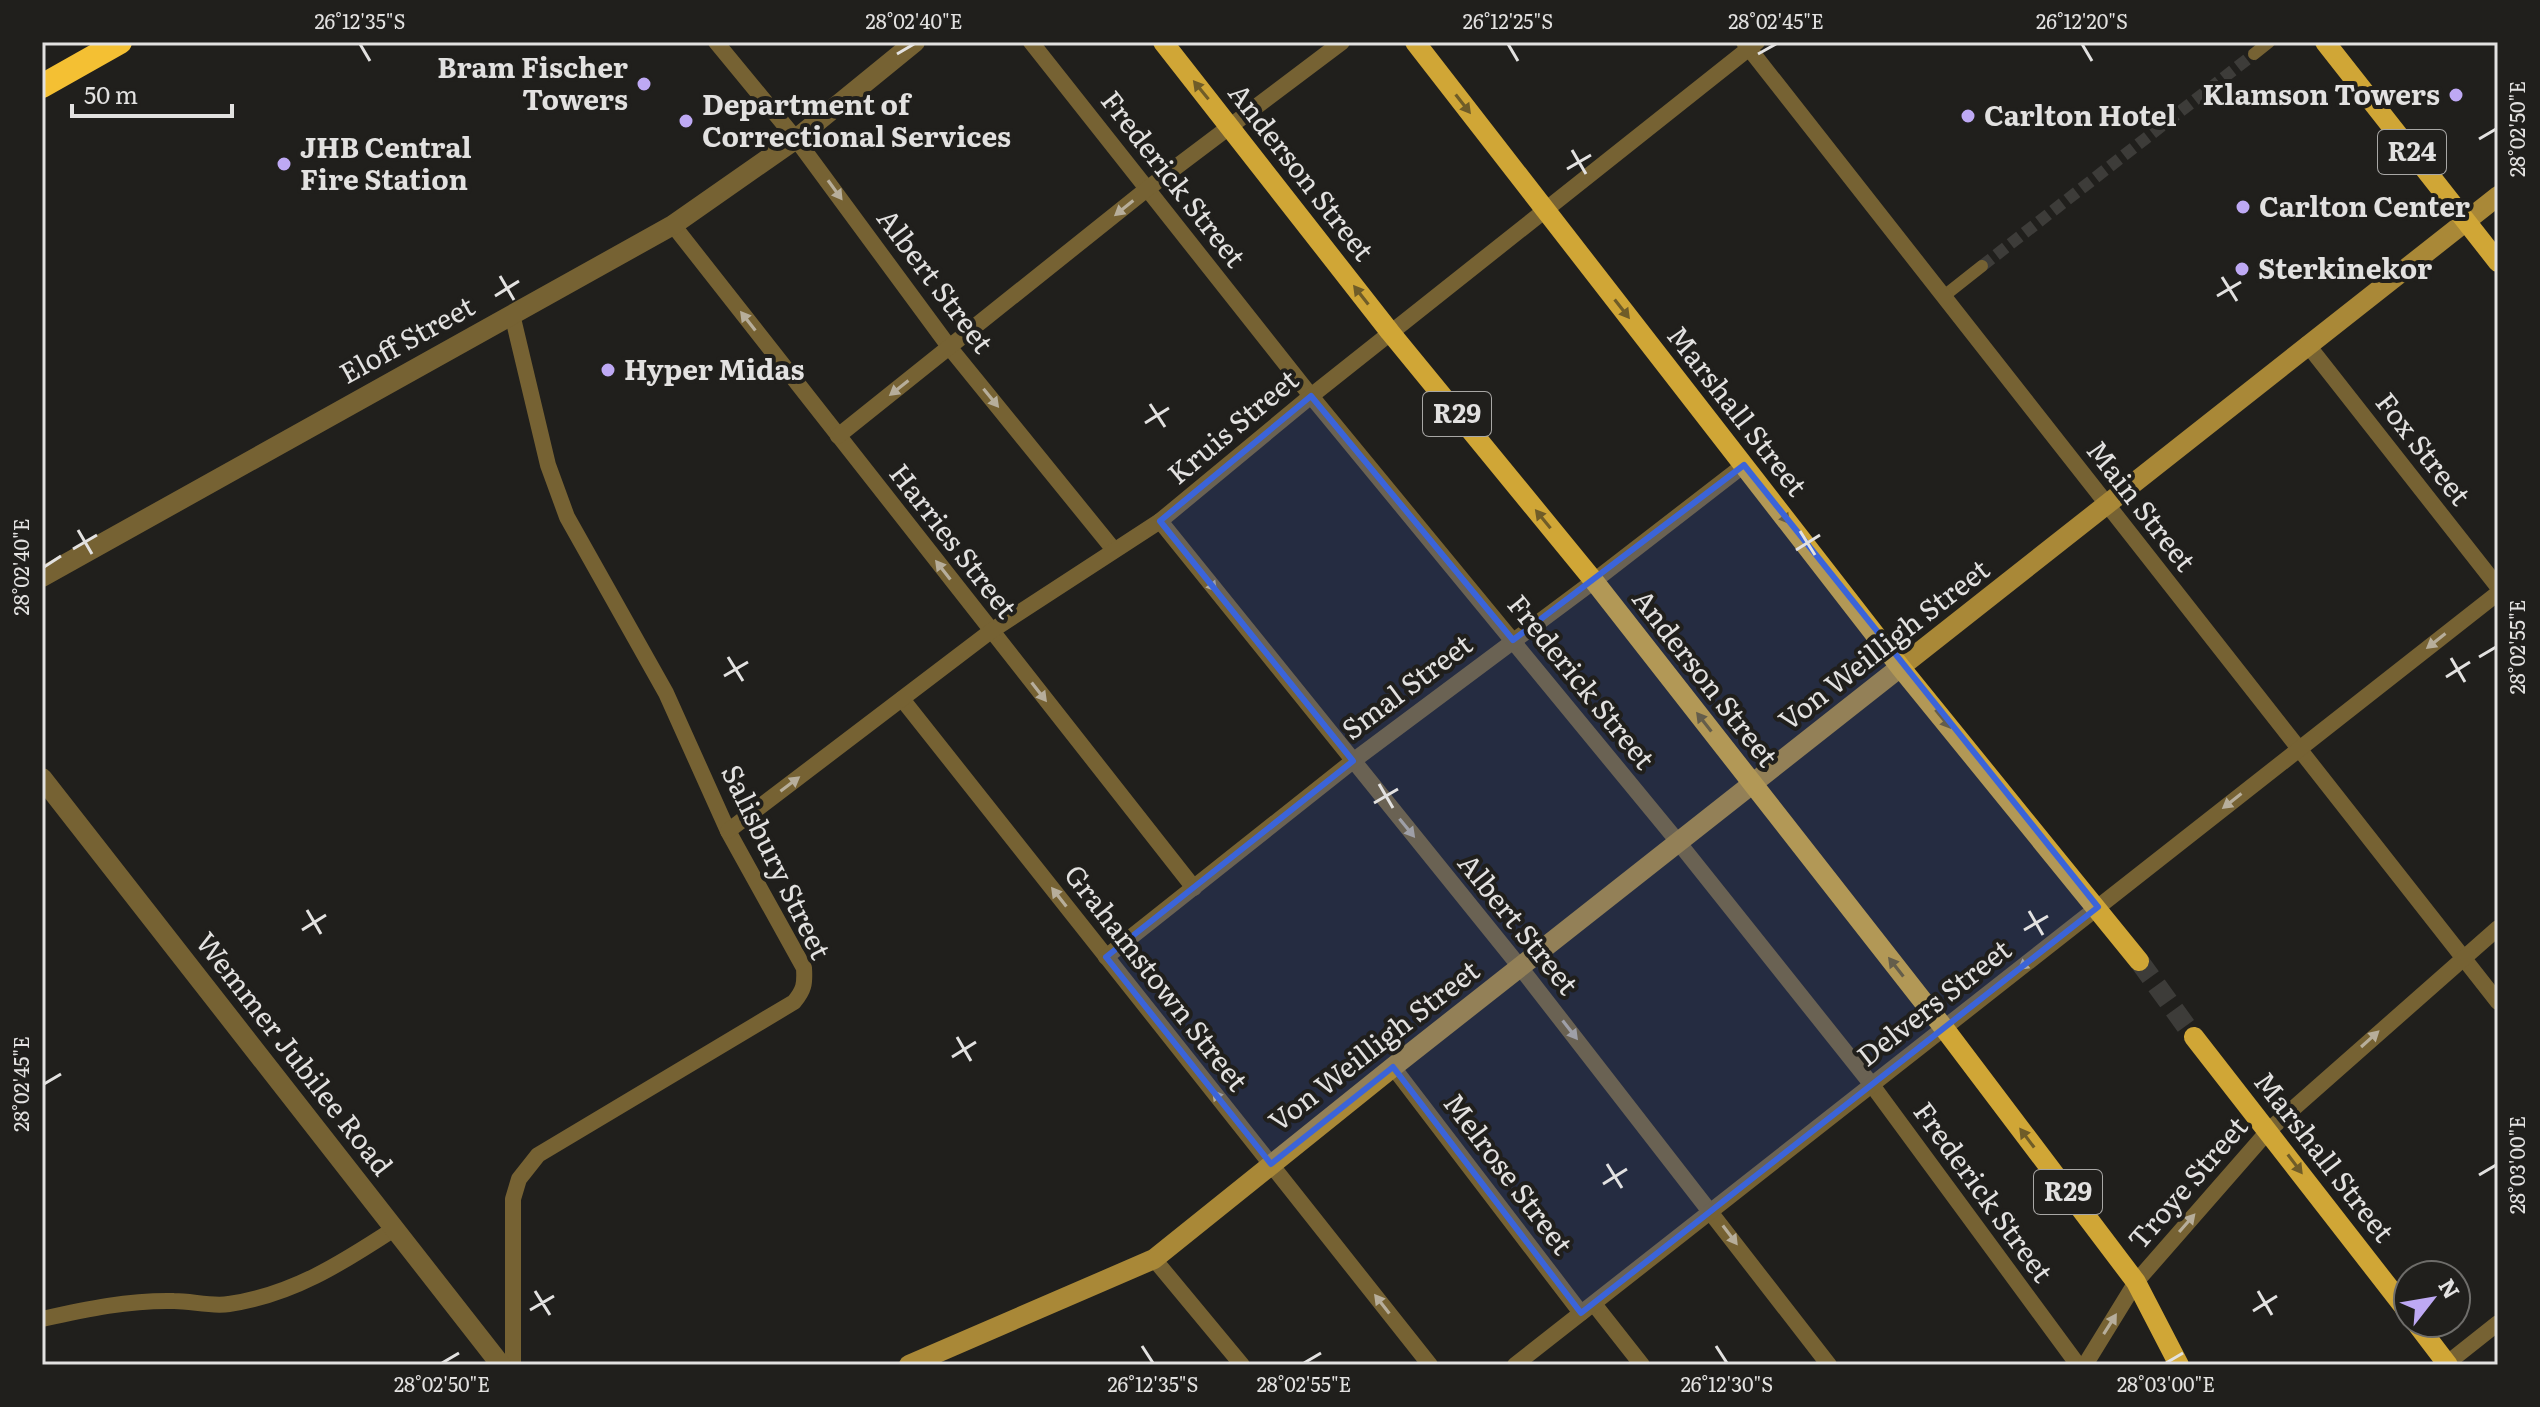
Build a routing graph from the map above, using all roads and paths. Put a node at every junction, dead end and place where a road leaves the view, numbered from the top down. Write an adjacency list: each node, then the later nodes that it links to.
1 (120, 42): 12 (highway)
2 (716, 42): 14 (street, Albert Street)
3 (915, 42): 14 (street, Eloff Street)
4 (1031, 42): 15 (street, Frederick Street)
5 (1163, 42): 13 (main road, Anderson Street / R29, one-way to 5)
6 (1342, 42): 13 (street)
7 (1415, 42): 17 (main road, Marshall Street, one-way to 17)
8 (2269, 42): 11 (street)
9 (2325, 42): 18 (main road, R24)
10 (1750, 44): 17 (street, Kruis Street); 22 (street, Main Street)
11 (2254, 54)
12 (42, 86)
13 (1229, 125): 15 (street); 24 (main road, Anderson Street / R29, one-way to 13)
14 (796, 139): 19 (street, Eloff Street); 26 (street, Albert Street, one-way to 26)
15 (1147, 189): 26 (street, one-way to 26); 27 (street, Frederick Street)
16 (2498, 196): 18 (main road, Von Weilligh Street)
17 (1546, 212): 24 (street, Kruis Street); 29 (main road, Marshall Street, one-way to 29)
18 (2466, 221): 20 (main road, R24); 25 (main road, Von Weilligh Street)
19 (673, 225): 23 (street, Eloff Street); 28 (street, Harries Street, one-way to 19)
20 (2498, 262)
21 (1982, 266): 22 (street)
22 (1944, 296): 30 (street, Main Street)
23 (512, 314): 33 (street, Eloff Street); 46 (street, Salisbury Street)
24 (1390, 332): 27 (street, Kruis Street); 36 (main road, Anderson Street / R29, one-way to 24)
25 (2307, 344): 30 (main road, Von Weilligh Street); 37 (street, Fox Street)
26 (950, 348): 28 (street, one-way to 28); 32 (street, Albert Street, one-way to 32)
27 (1311, 396): 31 (street, Kruis Street); 39 (street, Frederick Street)
28 (838, 436): 38 (street, Harries Street, one-way to 28)
29 (1744, 465): 36 (street, Smal Street); 40 (main road, Marshall Street, one-way to 40)
30 (2106, 505): 40 (main road, Von Weilligh Street); 42 (street, Main Street)
31 (1160, 521): 32 (street, Kruis Street); 43 (street, Albert Street, one-way to 43)
32 (1114, 550): 38 (street, Kruis Street)
33 (70, 558): 34 (street, Eloff Street); 35 (street, Eloff Street)
34 (42, 564)
35 (42, 577)
36 (1594, 581): 39 (street, Smal Street); 45 (main road, Anderson Street / R29, one-way to 36)
37 (2498, 590): 42 (street, Delvers Street, one-way to 42)
38 (991, 631): 41 (street, Kruis Street); 48 (street, Harries Street, one-way to 48)
39 (1513, 640): 43 (street, Smal Street); 47 (street, Frederick Street)
40 (1901, 668): 45 (main road, Von Weilligh Street); 49 (main road, Marshall Street, one-way to 49)
41 (902, 699): 46 (street, Kruis Street, one-way to 41); 51 (street, Grahamstown Street, one-way to 41)
42 (2298, 748): 49 (street, Delvers Street, one-way to 49); 52 (street, Main Street)
43 (1353, 761): 48 (street, Smal Street); 54 (street, Albert Street, one-way to 54)
44 (42, 778): 63 (street, Wemmer Jubilee Road)
45 (1752, 784): 47 (main road, Von Weilligh Street); 56 (main road, Anderson Street / R29, one-way to 45)
46 (728, 831): 73 (street, Salisbury Street)
47 (1679, 843): 54 (main road, Von Weilligh Street); 59 (street, Frederick Street)
48 (1194, 888): 51 (street, Smal Street)
49 (2098, 907): 53 (main road, Marshall Street); 56 (street, Delvers Street, one-way to 56)
50 (2498, 928): 52 (street, Troye Street)
51 (1106, 957): 61 (street, Grahamstown Street, one-way to 51)
52 (2462, 957): 55 (street, Main Street); 60 (street, Troye Street, one-way to 52)
53 (2139, 961)
54 (1520, 967): 58 (main road, Von Weilligh Street); 62 (street, Albert Street, one-way to 62)
55 (2498, 1002)
56 (1944, 1028): 59 (street, Delvers Street); 65 (main road, Anderson Street / R29, one-way to 56)
57 (2194, 1037): 60 (main road, Marshall Street)
58 (1393, 1067): 61 (main road, Von Weilligh Street); 67 (street, Melrose Street)
59 (1872, 1085): 62 (street, Delvers Street); 80 (street, Frederick Street)
60 (2269, 1130): 65 (street, Troye Street, one-way to 60); 66 (main road, Marshall Street, one-way to 66)
61 (1271, 1164): 64 (main road, Von Weilligh Street); 76 (street, Grahamstown Street, one-way to 61)
62 (1713, 1213): 67 (street, Delvers Street); 79 (street, Albert Street, one-way to 79)
63 (394, 1229): 68 (street); 72 (street, Wemmer Jubilee Road)
64 (1154, 1259): 74 (main road, Von Weilligh Street); 75 (street)
65 (2136, 1282): 81 (street, Troye Street, one-way to 65); 82 (main road, Anderson Street / R29)
66 (2392, 1291)
67 (1587, 1309): 77 (street, Delvers Street); 78 (street, Melrose Street)
68 (42, 1319)
69 (2498, 1323): 71 (street)
70 (2428, 1339): 71 (main road)
71 (2447, 1364)
72 (501, 1365)
73 (513, 1365)
74 (909, 1365)
75 (1242, 1365)
76 (1430, 1365)
77 (1515, 1365)
78 (1642, 1365)
79 (1829, 1365)
80 (2078, 1365)
81 (2085, 1365)
82 (2179, 1365)

